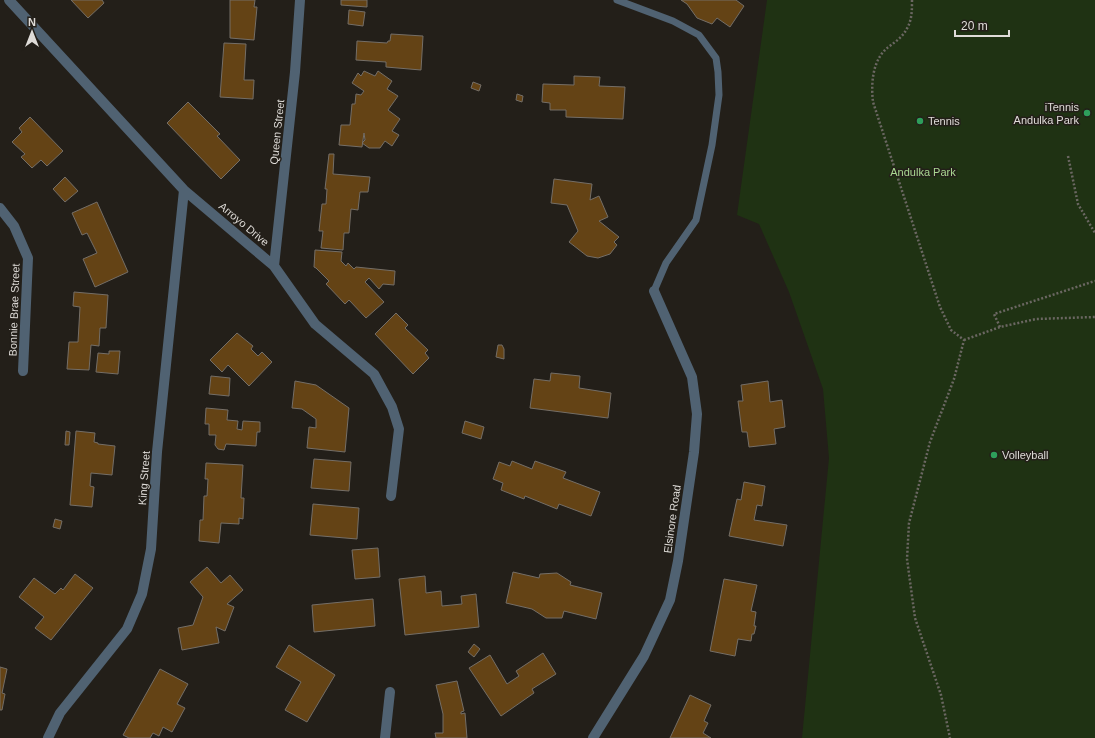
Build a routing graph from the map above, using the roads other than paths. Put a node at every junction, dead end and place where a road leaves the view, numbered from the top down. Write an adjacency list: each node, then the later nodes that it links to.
1 (9, 0): 4 (street, Arroyo Drive)
2 (300, 0): 6 (street, Queen Street)
3 (617, 0): 7 (lane)
4 (184, 190): 6 (street, Arroyo Drive); 11 (street, King Street)
5 (0, 208): 8 (street, Bonnie Brae Street)
6 (274, 266): 9 (street, Arroyo Drive)
7 (654, 291): 13 (street, Elsinore Road)
8 (23, 371)
9 (391, 496)
10 (390, 692): 12 (street)
11 (48, 738)
12 (385, 738)
13 (593, 738)

